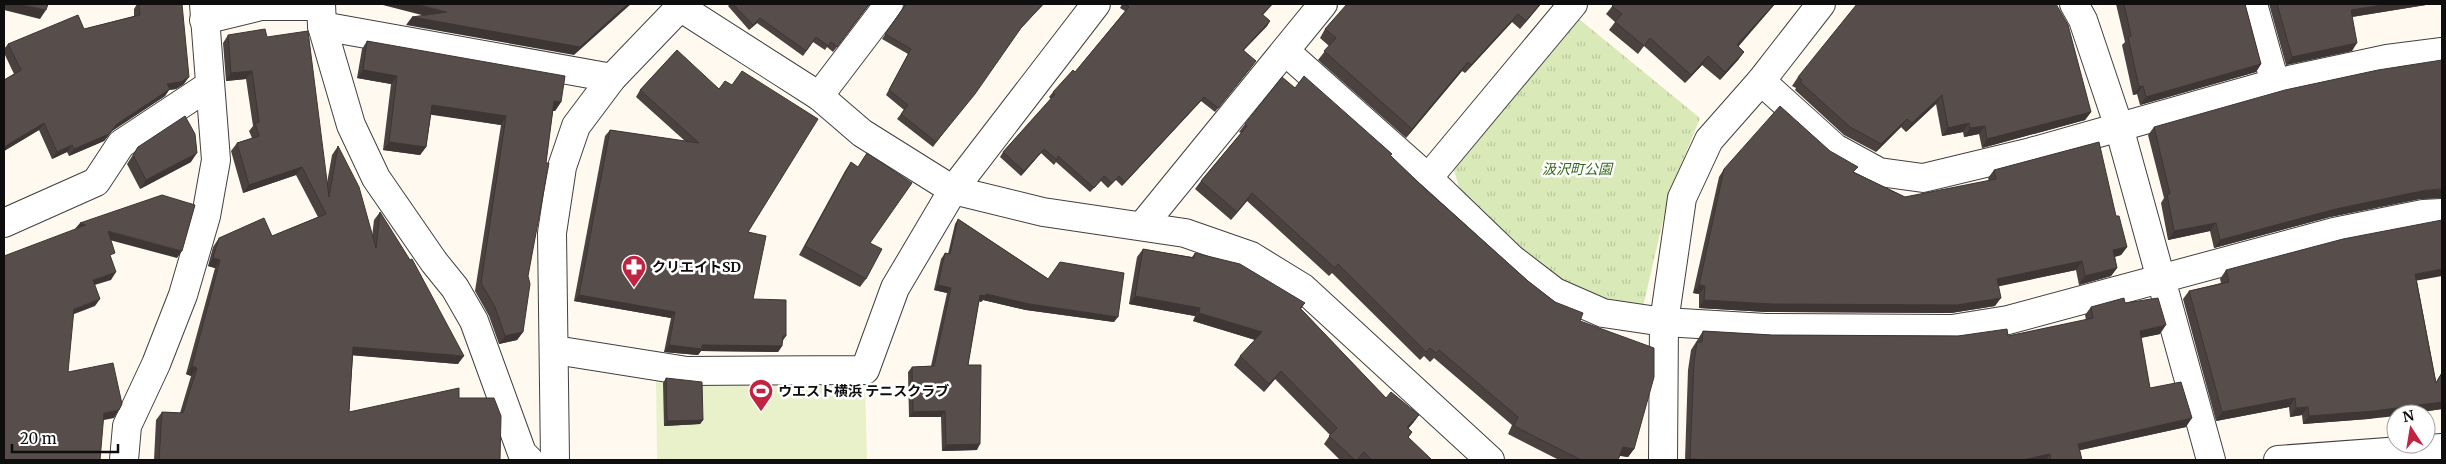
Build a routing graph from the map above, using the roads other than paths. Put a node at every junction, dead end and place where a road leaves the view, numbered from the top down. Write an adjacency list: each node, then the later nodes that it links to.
1 (889, 4): 17 (street)
2 (1096, 4): 20 (street)
3 (1323, 4): 11 (street)
4 (1573, 4): 19 (street)
5 (1822, 4): 14 (street)
6 (2074, 4): 18 (street)
7 (2254, 4): 15 (street)
8 (681, 5): 13 (street); 17 (street)
9 (204, 12): 10 (street); 16 (street)
10 (321, 12): 13 (street); 29 (street)
11 (1285, 51): 19 (street); 23 (street)
12 (2442, 52): 15 (street)
13 (612, 78): 26 (street)
14 (1761, 81): 18 (street); 25 (street)
15 (2275, 83): 18 (street)
16 (210, 85): 22 (street); 28 (street)
17 (819, 96): 20 (street)
18 (2119, 127): 24 (street)
19 (1428, 178): 25 (street)
20 (953, 190): 23 (street); 26 (street)
21 (2442, 213): 24 (street)
22 (4, 223)
23 (1142, 226): 31 (street)
24 (2161, 279): 25 (street); 33 (street)
25 (1664, 322): 32 (street)
26 (555, 350): 30 (street)
27 (2442, 448): 34 (street)
28 (124, 460)
29 (529, 460)
30 (554, 460)
31 (1490, 460)
32 (1662, 460)
33 (2211, 460)
34 (2278, 460)

